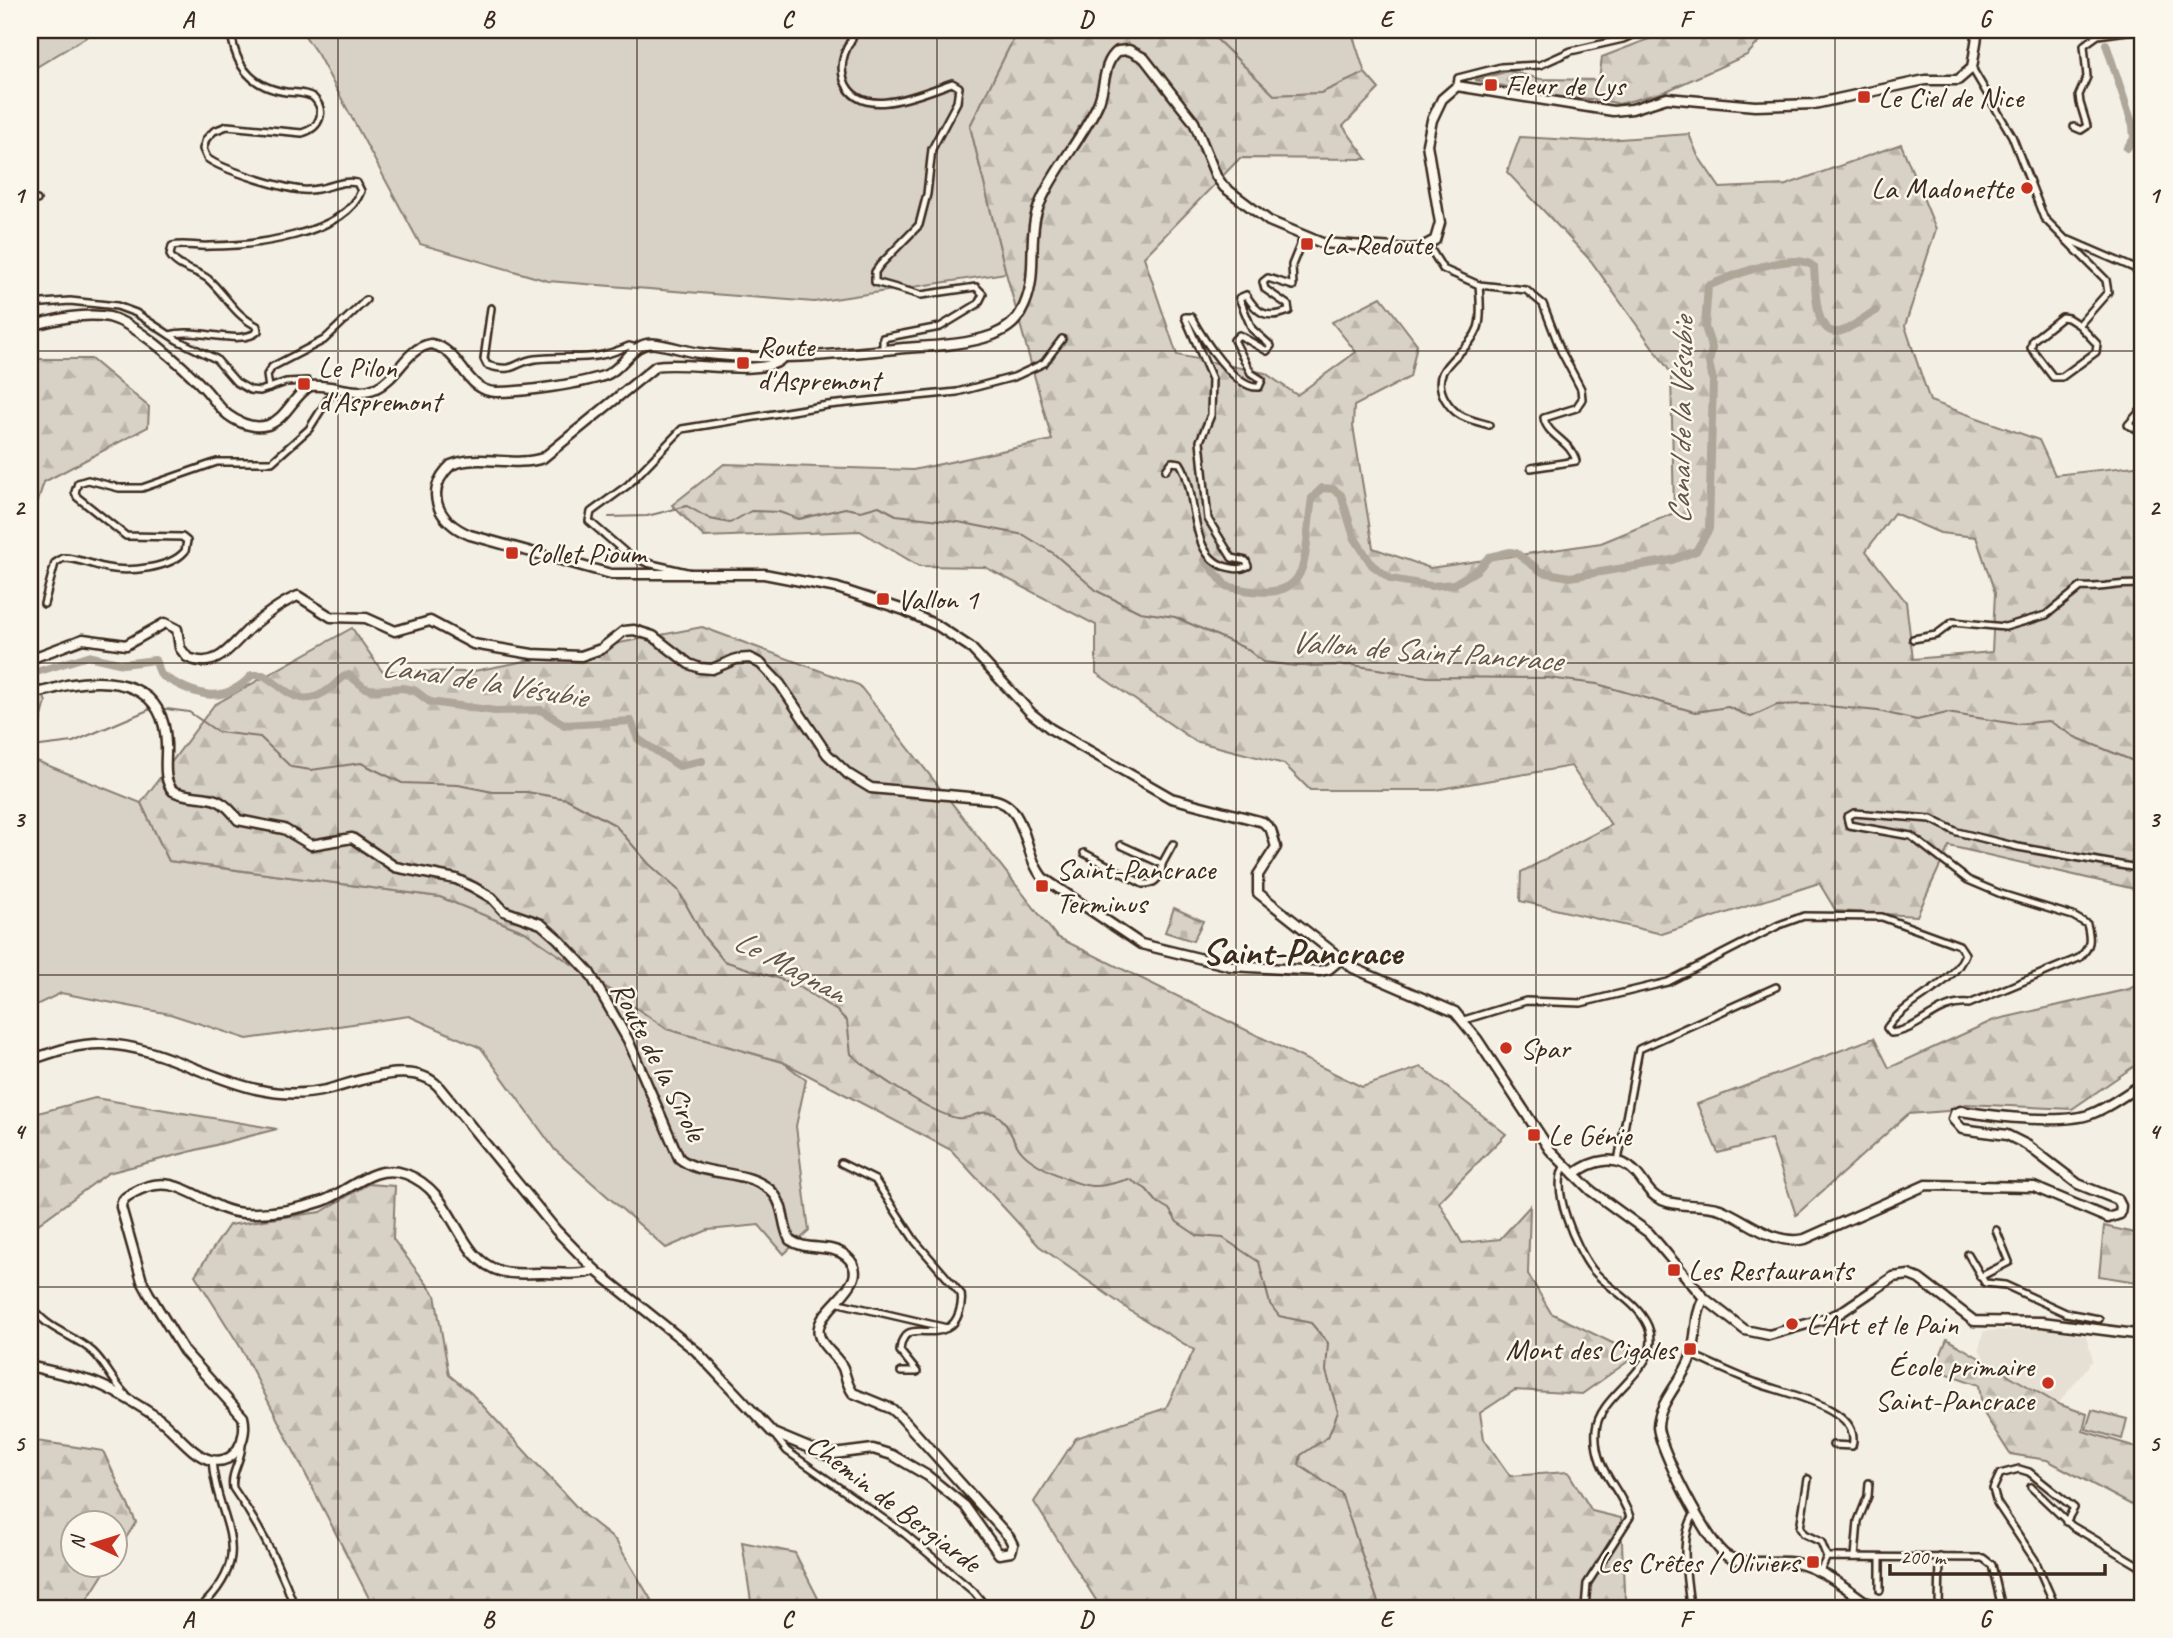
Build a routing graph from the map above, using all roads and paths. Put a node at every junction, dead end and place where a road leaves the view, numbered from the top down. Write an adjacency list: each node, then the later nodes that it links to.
1 (231, 30): 19 (street)
2 (857, 30): 22 (street)
3 (1644, 30): 7 (street)
4 (1978, 30): 6 (street)
5 (2134, 30): 8 (street)
6 (1972, 68): 7 (street); 9 (street)
7 (1457, 86): 11 (street)
8 (2074, 127)
9 (2064, 237): 12 (street); 17 (street)
10 (1303, 238): 11 (street); 22 (street); 31 (street)
11 (1428, 245): 13 (street)
12 (2143, 272)
13 (1479, 285): 28 (street); 30 (street)
14 (366, 300): 25 (street)
15 (30, 304): 19 (street)
16 (491, 308): 21 (street)
17 (2079, 325): 17 (street)
18 (30, 326): 24 (street)
19 (170, 335): 25 (street)
20 (1062, 339): 32 (street)
21 (636, 348): 23 (street); 26 (street)
22 (883, 350): 23 (street)
23 (782, 358): 32 (street)
24 (310, 386): 25 (street); 26 (street)
25 (269, 388)
26 (335, 388): 34 (street)
27 (2143, 408): 29 (street)
28 (1489, 425)
29 (2143, 432)
30 (1531, 468)
31 (1166, 470)
32 (693, 575): 43 (street)
33 (2143, 585): 35 (street)
34 (44, 604)
35 (1913, 639)
36 (30, 659): 43 (street)
37 (30, 693): 57 (street, Route de la Sirole)
38 (1121, 845): 41 (street)
39 (1173, 845): 41 (street)
40 (1084, 853): 41 (street)
41 (1162, 864)
42 (2143, 869): 45 (street)
43 (1341, 959): 45 (street)
44 (1776, 987): 48 (street)
45 (1464, 1020): 50 (street)
46 (30, 1060): 54 (street, Route de la Sirole)
47 (2143, 1084): 48 (street)
48 (1618, 1161): 51 (street)
49 (841, 1163): 60 (street)
50 (1565, 1166): 51 (street); 85 (street)
51 (1574, 1174): 56 (street)
52 (1996, 1230): 55 (street)
53 (1968, 1254): 55 (street)
54 (595, 1270): 66 (street, Route de la Sirole); 67 (street)
55 (1980, 1277): 59 (street)
56 (1704, 1298): 61 (street); 62 (street)
57 (835, 1302): 60 (street); 66 (street, Route de la Sirole)
58 (30, 1303): 65 (street)
59 (2099, 1319)
60 (947, 1328): 64 (street)
61 (2143, 1335)
62 (1692, 1355): 68 (street); 73 (street)
63 (30, 1366): 65 (street)
64 (901, 1372)
65 (130, 1402): 69 (street)
66 (773, 1433): 84 (street, Chemin de Bergiarde)
67 (242, 1444): 69 (street); 83 (street)
68 (1833, 1445)
69 (212, 1460): 82 (street)
70 (1808, 1479): 75 (street)
71 (1869, 1483): 76 (street)
72 (2031, 1487): 74 (street)
73 (1696, 1512): 80 (street); 86 (street)
74 (2066, 1522): 79 (street); 90 (street)
75 (1827, 1557): 76 (street); 80 (street)
76 (1855, 1557): 78 (street)
77 (1940, 1557): 78 (street); 88 (street); 89 (street)
78 (1880, 1558): 81 (street)
79 (2143, 1568)
80 (1819, 1573): 87 (street)
81 (1880, 1590)
82 (200, 1608)
83 (295, 1608)
84 (987, 1608)
85 (1585, 1608)
86 (1690, 1608)
87 (1874, 1608)
88 (1939, 1608)
89 (2002, 1608)
90 (2056, 1608)

